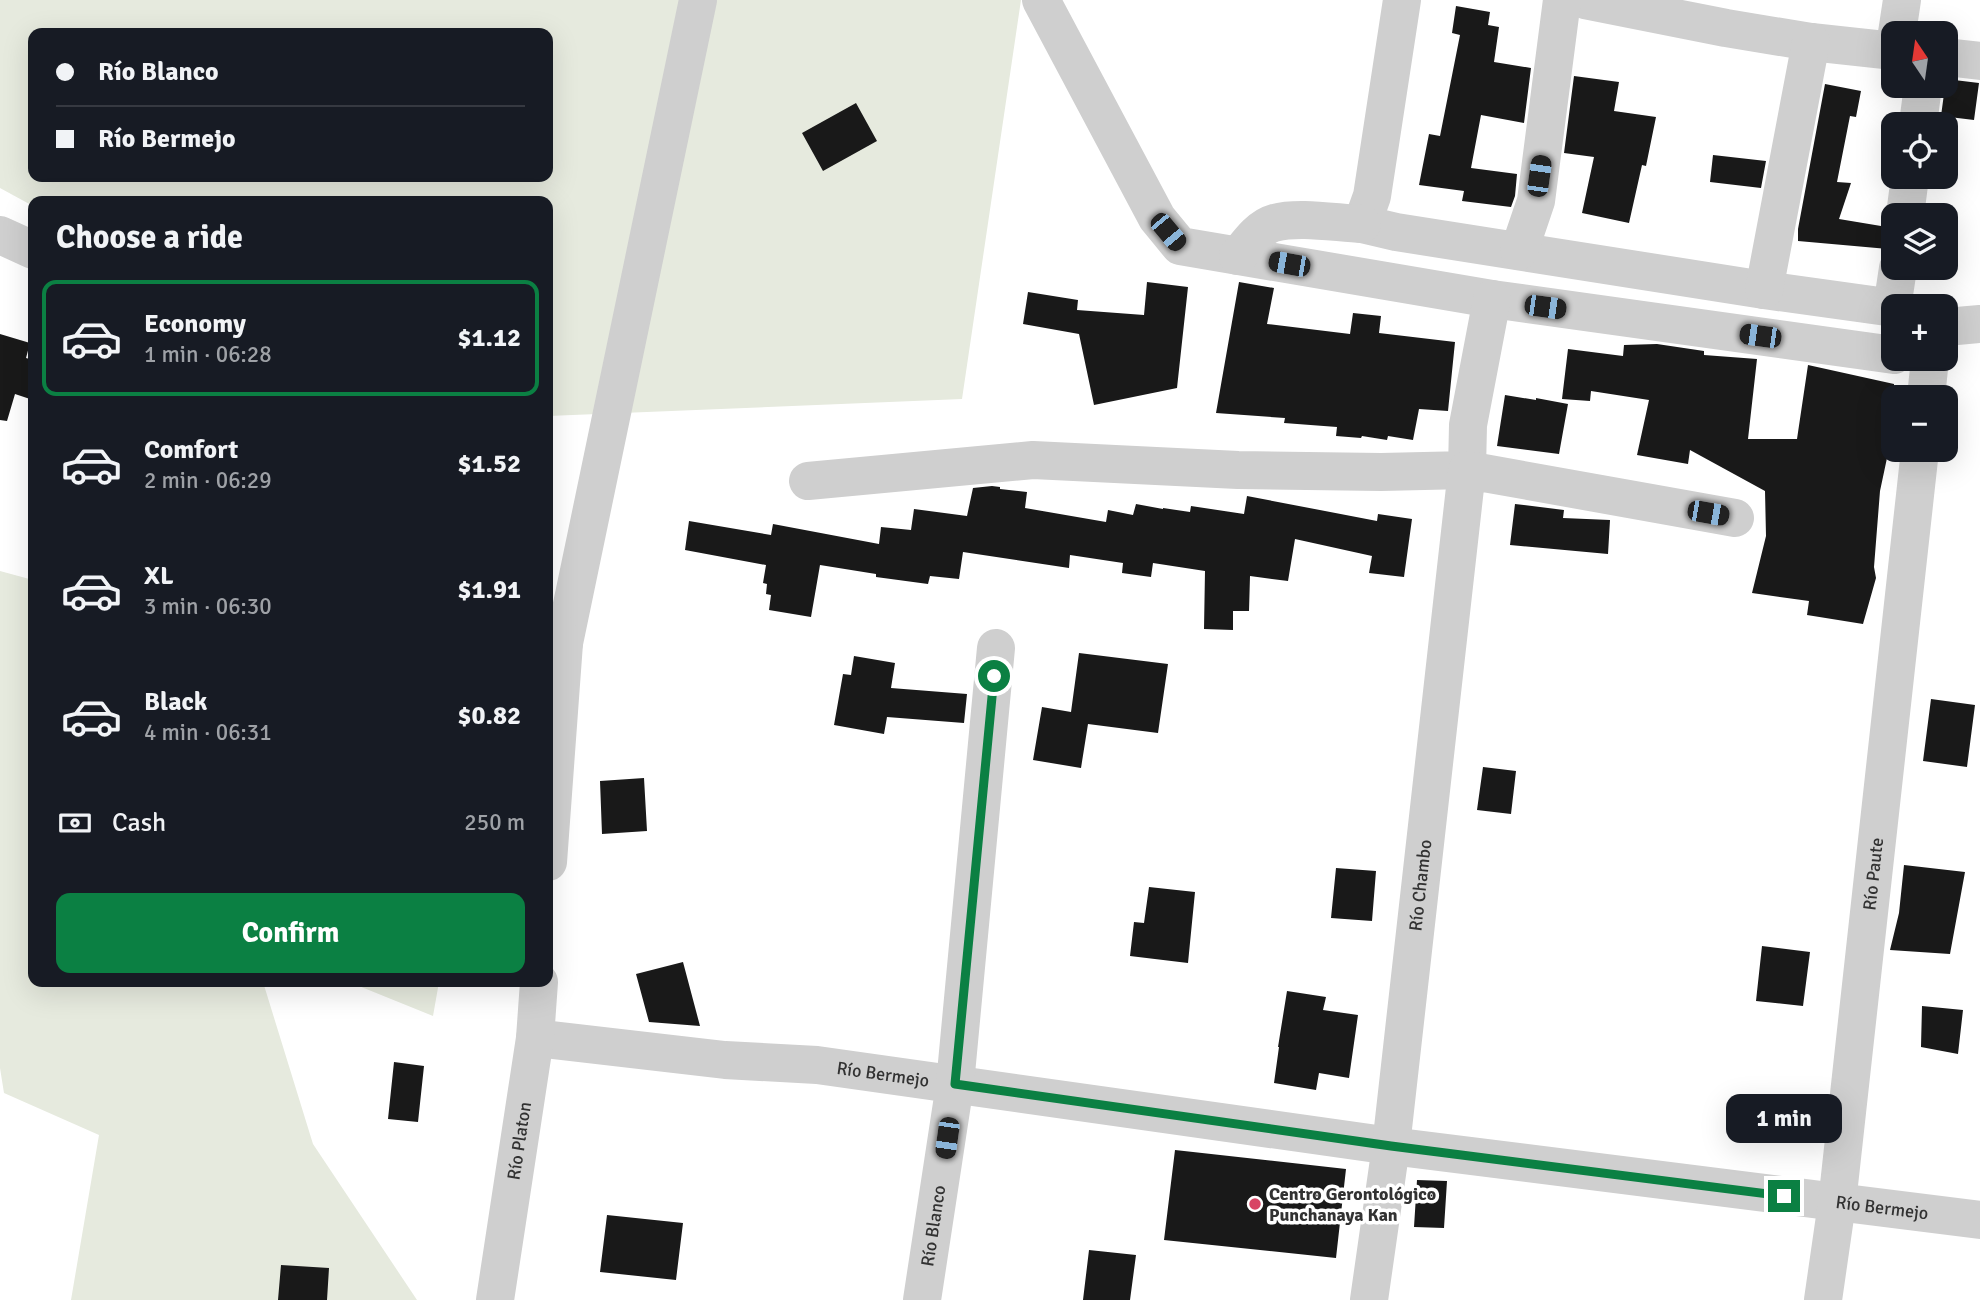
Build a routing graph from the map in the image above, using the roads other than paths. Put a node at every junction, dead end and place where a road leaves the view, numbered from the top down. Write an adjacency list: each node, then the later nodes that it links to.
1 (698, 0): 28 (street)
2 (1041, 0): 17 (street)
3 (1402, 0): 13 (street)
4 (1562, 0): 16 (street)
5 (1585, 0): 7 (street)
6 (1902, 0): 8 (street)
7 (1728, 14): 9 (street)
8 (1899, 21)
9 (1811, 42): 10 (street); 18 (street)
10 (1881, 50)
11 (1958, 58): 12 (street)
12 (1980, 61)
13 (1362, 224): 16 (street); 17 (street)
14 (0, 235): 15 (street)
15 (28, 248)
16 (1518, 251): 18 (street)
17 (1238, 256): 19 (street)
18 (1764, 290): 20 (street)
19 (1492, 299): 23 (street); 25 (street, Río Chambo)
20 (1881, 306)
21 (1980, 324): 22 (street)
22 (1958, 335)
23 (1881, 347)
24 (1919, 462): 35 (street, Río Paute)
25 (1467, 470): 26 (street); 27 (street); 34 (street, Río Chambo)
26 (808, 481)
27 (1735, 518)
28 (556, 630): 30 (street)
29 (996, 649): 33 (street, Río Blanco)
30 (553, 717)
31 (539, 987): 32 (street, Río Platon)
32 (535, 1038): 33 (street, Río Bermejo); 37 (street, Río Platon)
33 (955, 1084): 34 (street, Río Bermejo); 38 (street, Río Blanco)
34 (1391, 1146): 35 (street, Río Bermejo); 39 (street, Río Chambo)
35 (1837, 1203): 36 (street, Río Bermejo); 40 (street, Río Paute)
36 (1980, 1220)
37 (495, 1300)
38 (922, 1300)
39 (1369, 1300)
40 (1823, 1300)

